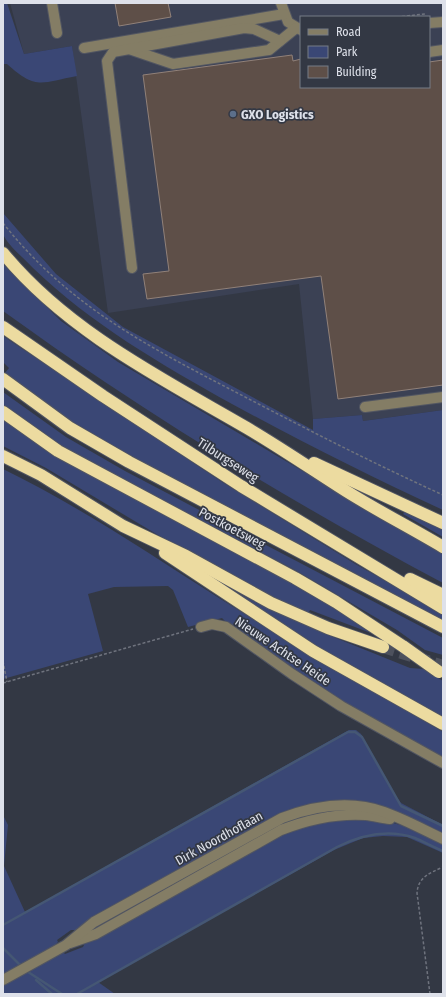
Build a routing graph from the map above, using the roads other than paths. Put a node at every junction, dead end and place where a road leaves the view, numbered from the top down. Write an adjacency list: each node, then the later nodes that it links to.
1 (52, 3): 7 (street)
2 (281, 3): 3 (street)
3 (284, 14): 6 (street); 8 (street)
4 (430, 19): 5 (street)
5 (443, 22)
6 (298, 29): 9 (street)
7 (57, 33)
8 (164, 38): 9 (street); 10 (street); 11 (street)
9 (280, 41): 11 (street)
10 (84, 48)
11 (129, 49): 15 (street)
12 (443, 50): 13 (street)
13 (430, 52)
14 (3, 253): 21 (highway)
15 (132, 268)
16 (3, 327): 26 (highway, Tilburgseweg)
17 (3, 379): 30 (highway, Postkoetsweg)
18 (443, 397): 19 (street)
19 (365, 407)
20 (3, 412): 32 (highway, Postkoetsweg, bridge)
21 (277, 446): 23 (highway); 25 (highway)
22 (3, 456): 24 (highway)
23 (443, 523)
24 (124, 526): 31 (highway); 33 (highway)
25 (443, 547)
26 (349, 551): 27 (highway); 28 (highway, Tilburgseweg)
27 (443, 595)
28 (443, 608)
29 (201, 627): 34 (street, Nieuwe Achtse Heide)
30 (443, 627)
31 (383, 647)
32 (441, 674)
33 (443, 724)
34 (443, 763)
35 (443, 839): 36 (street, Dirk Noordhoflaan)
36 (3, 980)

